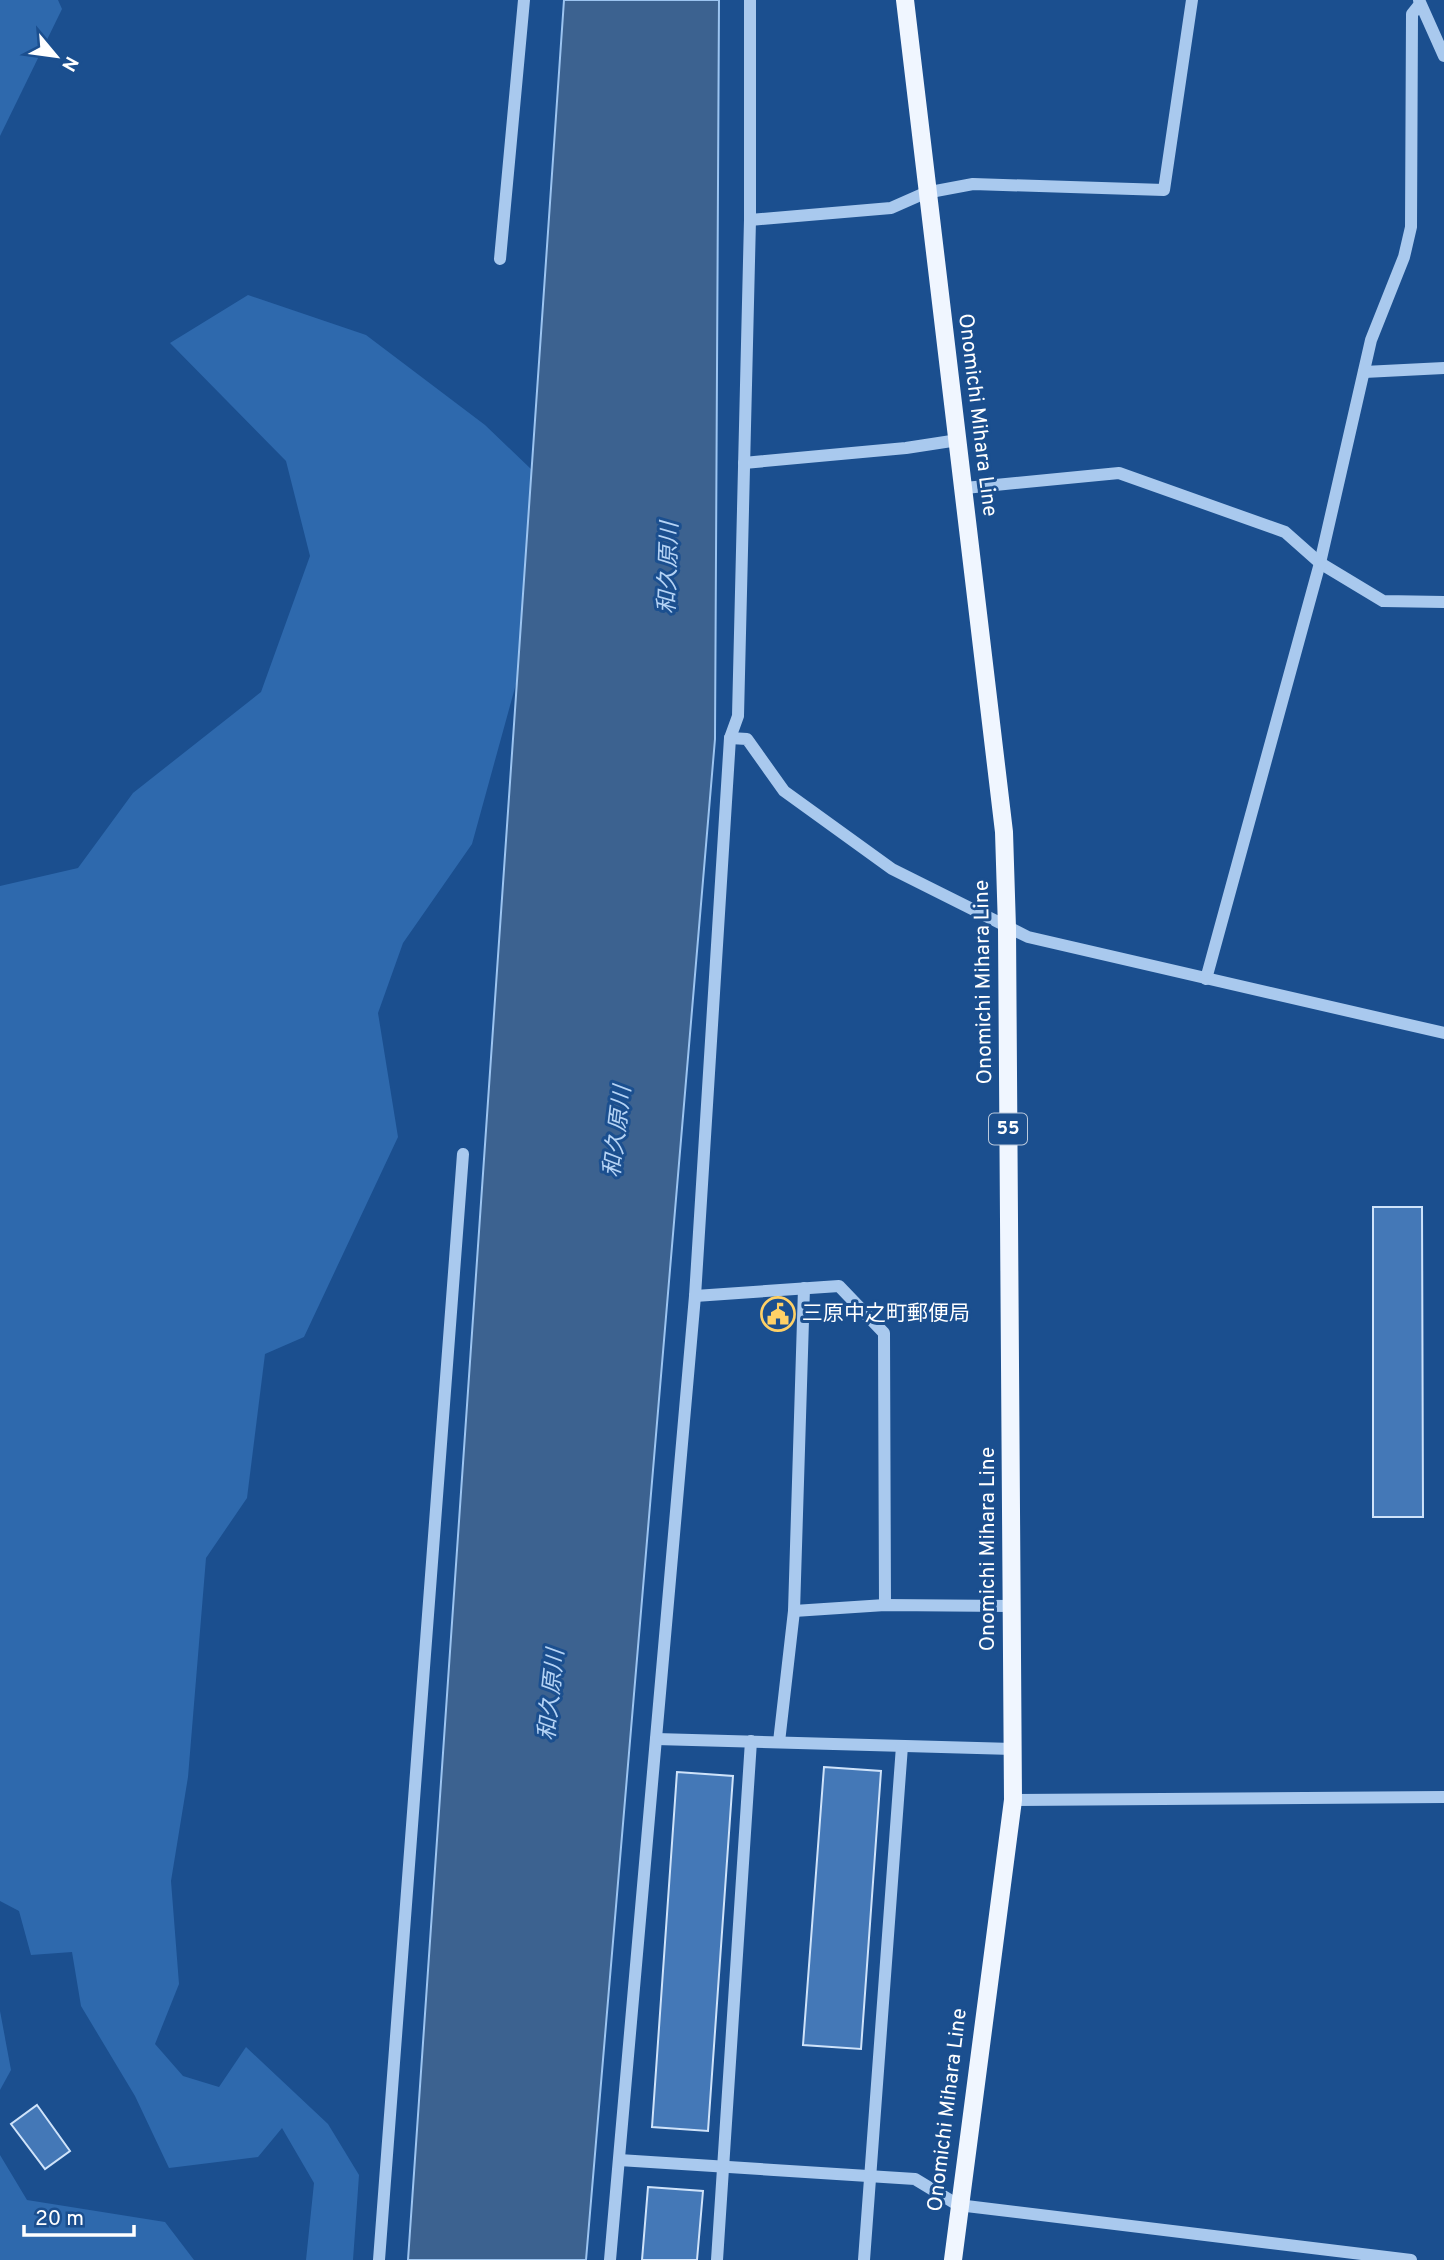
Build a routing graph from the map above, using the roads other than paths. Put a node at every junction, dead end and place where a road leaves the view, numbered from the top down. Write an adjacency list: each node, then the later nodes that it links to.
1 (524, 0): 9 (street)
2 (750, 0): 8 (street)
3 (905, 0): 7 (main road, Onomichi Mihara Line / 55)
4 (1192, 0): 7 (street)
5 (1420, 2): 6 (street); 11 (street)
6 (1444, 55)
7 (926, 193): 8 (street); 12 (main road, Onomichi Mihara Line / 55)
8 (750, 220): 13 (street)
9 (499, 259)
10 (1444, 368): 11 (street)
11 (1364, 372): 15 (street)
12 (958, 440): 13 (street); 14 (main road, Onomichi Mihara Line / 55)
13 (744, 463): 17 (street)
14 (965, 488): 15 (street); 18 (main road, Onomichi Mihara Line / 55)
15 (1320, 563): 16 (street); 19 (street)
16 (1444, 602)
17 (730, 738): 18 (street); 23 (street)
18 (1007, 928): 19 (street); 25 (main road, Onomichi Mihara Line / 55)
19 (1206, 979): 20 (street)
20 (1444, 1033)
21 (463, 1154): 38 (street)
22 (804, 1289): 23 (street); 24 (street); 26 (street)
23 (695, 1296): 27 (street)
24 (885, 1605): 25 (street); 26 (street)
25 (1011, 1606): 31 (main road, Onomichi Mihara Line / 55)
26 (794, 1611): 29 (street)
27 (656, 1739): 28 (street); 34 (street)
28 (751, 1741): 29 (street); 35 (street)
29 (779, 1742): 30 (street)
30 (902, 1746): 31 (street); 36 (street)
31 (1013, 1749): 33 (main road, Onomichi Mihara Line / 55)
32 (1444, 1797): 33 (street)
33 (1013, 1800): 37 (main road, Onomichi Mihara Line / 55)
34 (619, 2160): 35 (street); 39 (street)
35 (724, 2166): 36 (street); 40 (street)
36 (873, 2176): 37 (street); 41 (street)
37 (958, 2204): 42 (main road, Onomichi Mihara Line / 55); 43 (street)
38 (379, 2260)
39 (610, 2260)
40 (717, 2260)
41 (864, 2260)
42 (953, 2260)
43 (1411, 2260)

